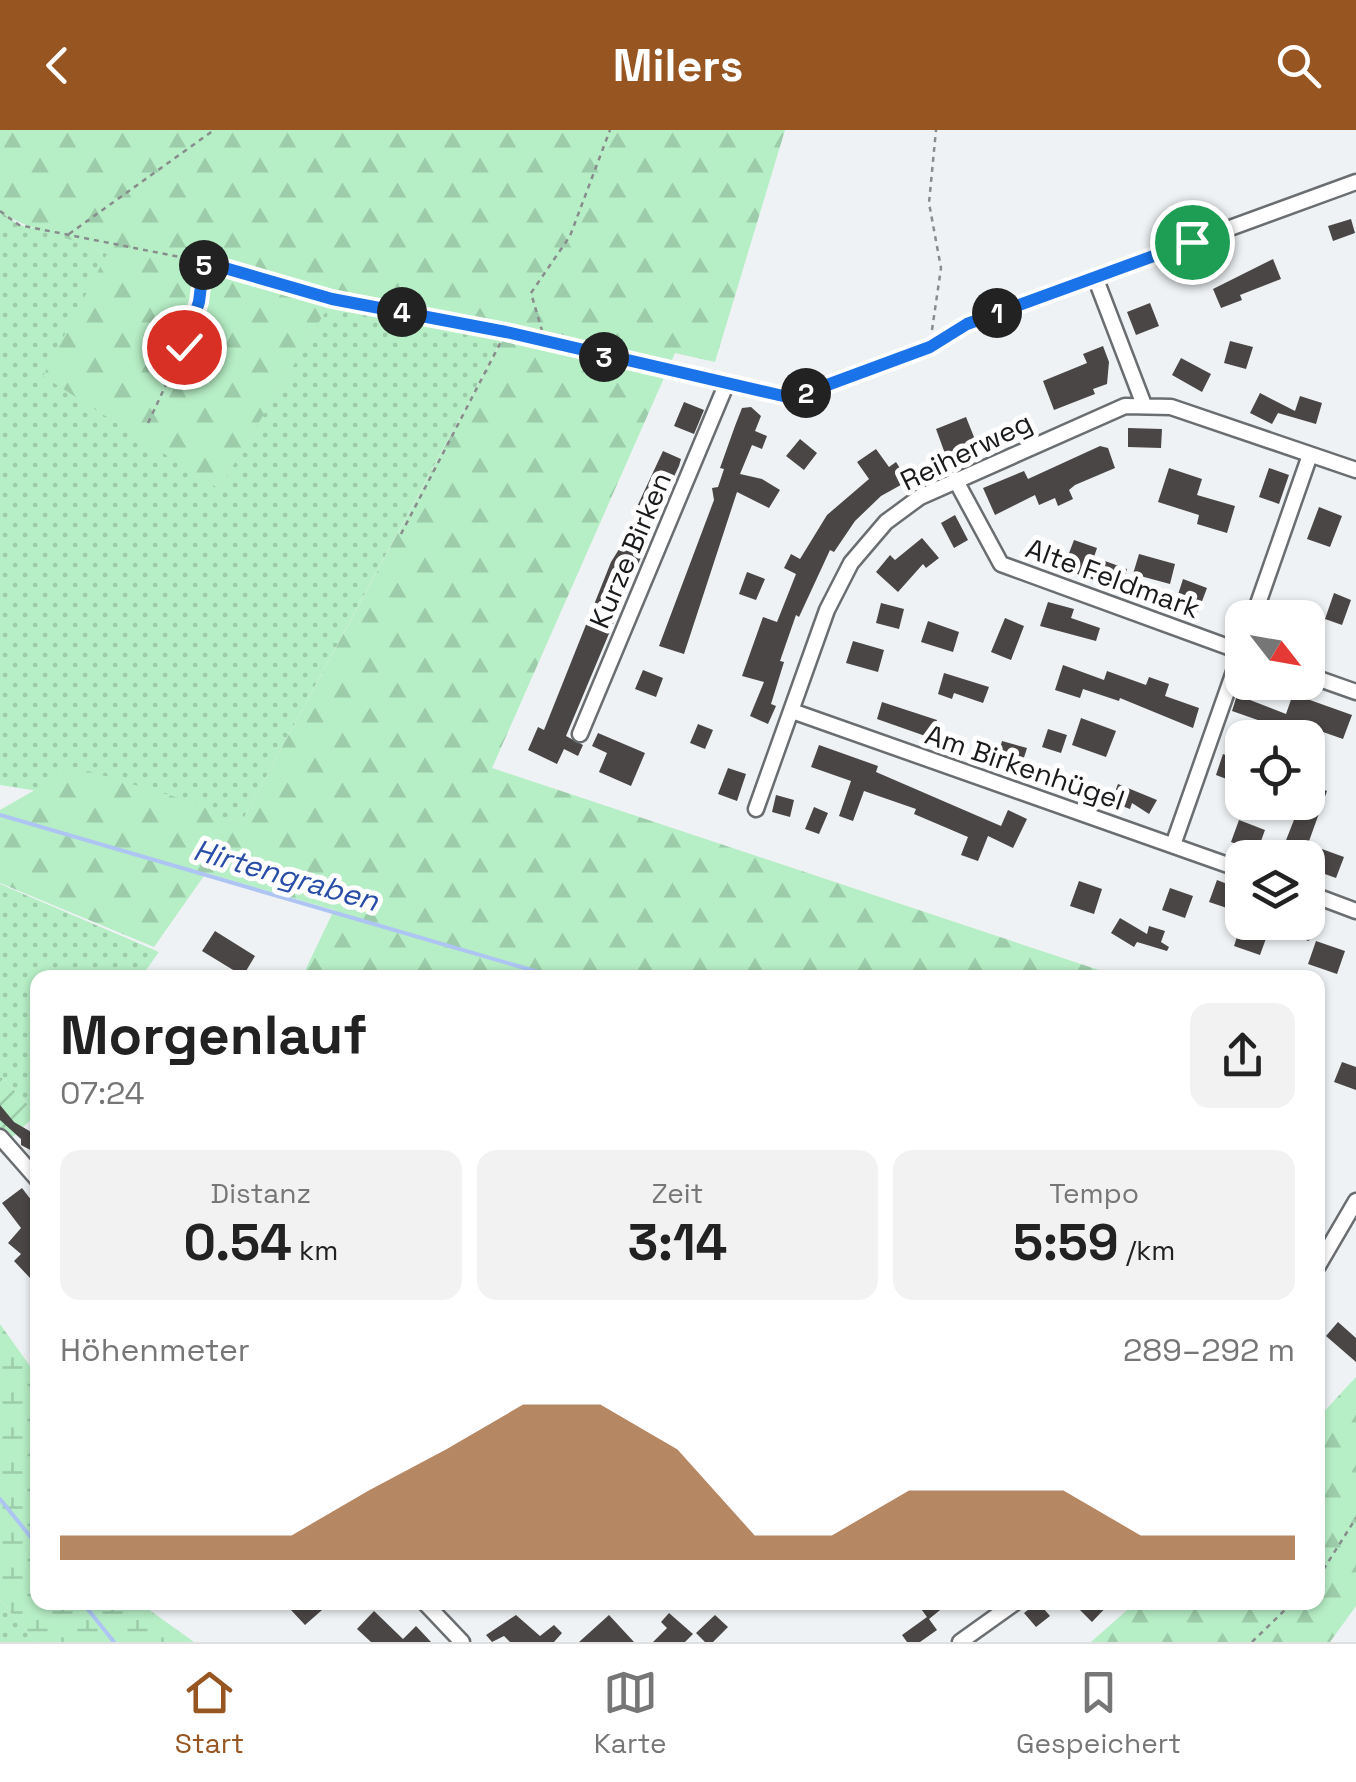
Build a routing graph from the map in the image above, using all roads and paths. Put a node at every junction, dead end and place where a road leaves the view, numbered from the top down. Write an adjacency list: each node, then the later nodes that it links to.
1 (214, 130): 6 (path)
2 (610, 130): 10 (path)
3 (936, 130): 11 (path)
4 (1356, 182): 8 (street)
5 (0, 211): 6 (path)
6 (67, 235): 7 (path)
7 (204, 262): 9 (path); 15 (path)
8 (1094, 277): 11 (street); 14 (street)
9 (506, 332): 10 (path); 19 (path)
10 (546, 342): 12 (path)
11 (930, 347): 13 (street)
12 (726, 385): 13 (path); 26 (street, Kurze Birken)
13 (792, 398)
14 (1144, 405): 16 (street, Reiherweg); 18 (street, Reiherweg)
15 (148, 423)
16 (1310, 454): 17 (street, Reiherweg); 20 (street)
17 (1356, 470)
18 (956, 479): 21 (street, Alte Feldmark); 25 (street, Reiherweg)
19 (401, 534)
20 (1260, 600)
21 (1225, 645)
22 (1325, 681): 23 (street)
23 (1356, 692)
24 (1225, 699): 28 (street)
25 (792, 710): 27 (street, Reiherweg); 28 (street, Am Birkenhügel)
26 (580, 734)
27 (756, 809)
28 (1175, 840): 29 (street, Am Birkenhügel)
29 (1225, 862)
30 (1325, 899): 31 (street)
31 (1356, 911)
32 (0, 1137): 33 (street)
33 (30, 1171)
34 (1356, 1201): 35 (street)
35 (1325, 1254)
36 (1356, 1518): 37 (path)
37 (1325, 1567)
38 (432, 1610): 41 (street)
39 (1005, 1610): 42 (street)
40 (1285, 1610): 43 (path)
41 (462, 1642)
42 (960, 1642)
43 (1252, 1642)

